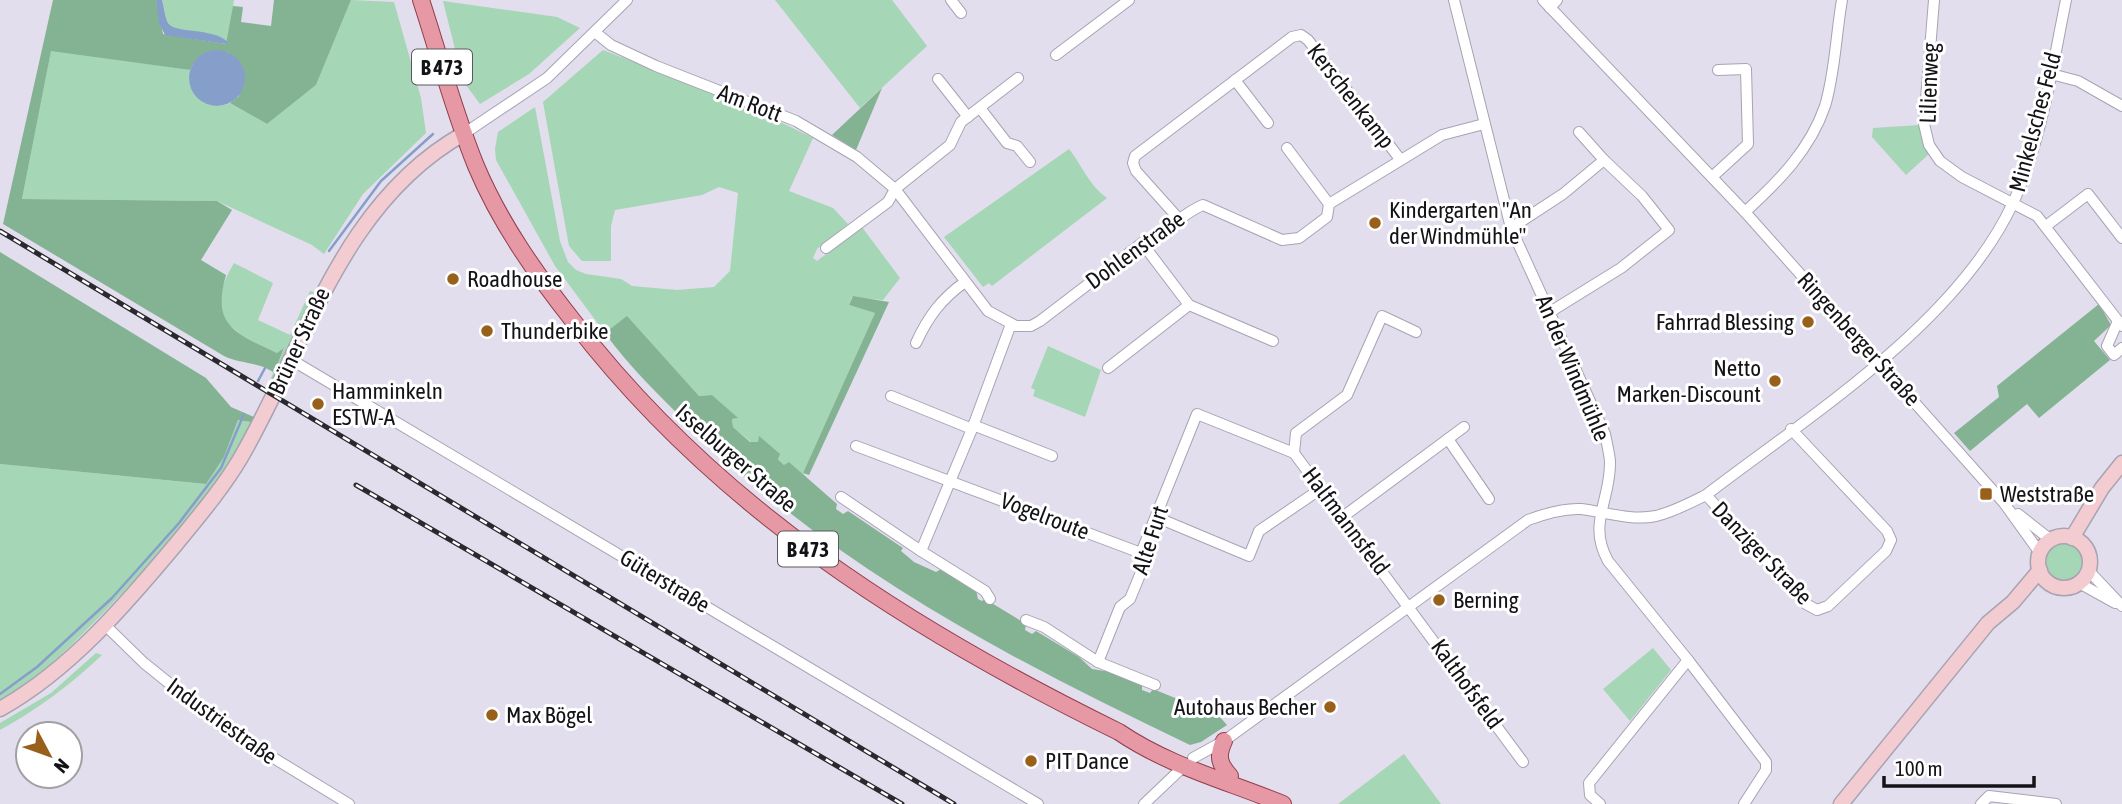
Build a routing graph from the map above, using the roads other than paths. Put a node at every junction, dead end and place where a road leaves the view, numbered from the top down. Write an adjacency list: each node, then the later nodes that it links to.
1 (421, 0): 24 (main road, B 473)
2 (627, 0): 11 (street, Brüner Straße)
3 (951, 0): 10 (street)
4 (1129, 0): 12 (street)
5 (1454, 0): 22 (street, An der Windmühle)
6 (1842, 0): 33 (street)
7 (1934, 0): 32 (street, Lilienweg)
8 (2066, 0): 14 (street, Minkelsches Feld)
9 (1550, 3): 29 (street, Ringenberger Straße)
10 (961, 13)
11 (596, 33): 24 (street, Brüner Straße); 30 (street, Am Rott)
12 (1056, 55)
13 (1718, 70): 29 (street)
14 (2051, 74): 18 (street); 32 (street, Minkelsches Feld)
15 (1018, 78): 19 (street)
16 (938, 79): 20 (street)
17 (1235, 80): 21 (street); 26 (street, Kerschenkamp); 34 (street)
18 (2122, 106)
19 (980, 108): 20 (street); 28 (street)
20 (968, 117): 30 (street)
21 (1268, 123)
22 (1484, 124): 26 (street, Dohlenstraße); 36 (street, An der Windmühle)
23 (1579, 132): 27 (street)
24 (465, 133): 49 (main road, Brüner Straße); 91 (main road, Isselburger Straße / B 473)
25 (1287, 148): 31 (street)
26 (1400, 159): 31 (street, Dohlenstraße)
27 (1604, 160): 36 (street); 42 (street)
28 (1030, 162)
29 (1712, 177): 33 (street, Ringenberger Straße)
30 (895, 189): 39 (street); 40 (street, Am Rott)
31 (1329, 204): 34 (street, Dohlenstraße)
32 (2013, 204): 35 (street, Lilienweg); 50 (street, Minkelsches Feld)
33 (1745, 212): 50 (street, Ringenberger Straße)
34 (1179, 219): 38 (street, Dohlenstraße)
35 (2046, 226): 37 (street); 44 (street, Lilienweg)
36 (1511, 228): 42 (street, An der Windmühle)
37 (2122, 238)
38 (1142, 243): 41 (street); 43 (street, Dohlenstraße)
39 (826, 248)
40 (965, 282): 43 (street, Am Rott); 47 (street)
41 (1189, 305): 46 (street); 51 (street)
42 (1550, 312): 68 (street, An der Windmühle)
43 (1011, 324): 54 (street)
44 (2120, 324): 48 (street)
45 (1416, 332): 59 (street)
46 (1273, 341)
47 (916, 343)
48 (2122, 348)
49 (290, 359): 85 (main road, Brüner Straße); 97 (street, Güterstraße)
50 (1878, 362): 56 (street, Danziger Straße); 67 (street, Ringenberger Straße)
51 (1108, 368)
52 (891, 396): 54 (street)
53 (1197, 414): 59 (street, Halfmannsfeld); 70 (street, Alte Furt)
54 (973, 427): 60 (street); 62 (street)
55 (1464, 427): 57 (street)
56 (1791, 429): 64 (street, Danziger Straße); 64 (street, Danziger Straße)
57 (1448, 439): 66 (street); 69 (street)
58 (856, 446): 62 (street, Vogelroute)
59 (1294, 453): 63 (street, Halfmannsfeld)
60 (1052, 456)
61 (2122, 463): 71 (main road)
62 (949, 483): 73 (street); 74 (street, Vogelroute)
63 (1322, 488): 69 (street, Halfmannsfeld); 70 (street)
64 (1706, 495): 68 (street, Danziger Straße)
65 (841, 497): 73 (street)
66 (1489, 499)
67 (2004, 503): 72 (street, Ringenberger Straße); 75 (street, Ringenberger Straße)
68 (1600, 514): 82 (street); 86 (street, An der Windmühle)
69 (1344, 516): 82 (street, Halfmannsfeld)
70 (1156, 517): 74 (street, Alte Furt)
71 (2072, 538): 72 (main road); 77 (main road)
72 (2051, 540): 75 (main road)
73 (920, 551): 80 (street)
74 (1141, 553): 87 (street, Alte Furt)
75 (2040, 553): 76 (main road)
76 (2040, 570): 78 (main road); 81 (main road)
77 (2088, 570): 79 (main road); 83 (street)
78 (2049, 583): 79 (main road); 81 (main road)
79 (2079, 583): 83 (street)
80 (990, 599)
81 (2013, 602): 102 (main road)
82 (1410, 606): 90 (street); 92 (street, Kalthofsfeld)
83 (2122, 606)
84 (1026, 620): 87 (street)
85 (104, 624): 89 (main road, Brüner Straße); 96 (street, Industriestraße)
86 (1688, 660): 100 (street); 101 (street, An der Windmühle)
87 (1098, 662): 88 (street)
88 (1155, 685)
89 (0, 709)
90 (1224, 741): 91 (street); 93 (main road)
91 (1188, 762): 93 (main road, Isselburger Straße / B 473); 94 (main road, Isselburger Straße / B 473); 98 (street)
92 (1524, 762)
93 (1230, 776): 94 (main road, Isselburger Straße / B 473)
94 (1250, 790): 99 (main road, Isselburger Straße / B 473)
95 (2027, 802): 103 (street); 104 (street)
96 (349, 804)
97 (1038, 804)
98 (1144, 804)
99 (1283, 804)
100 (1600, 804)
101 (1744, 804)
102 (1841, 804)
103 (1981, 804)
104 (2056, 804)

